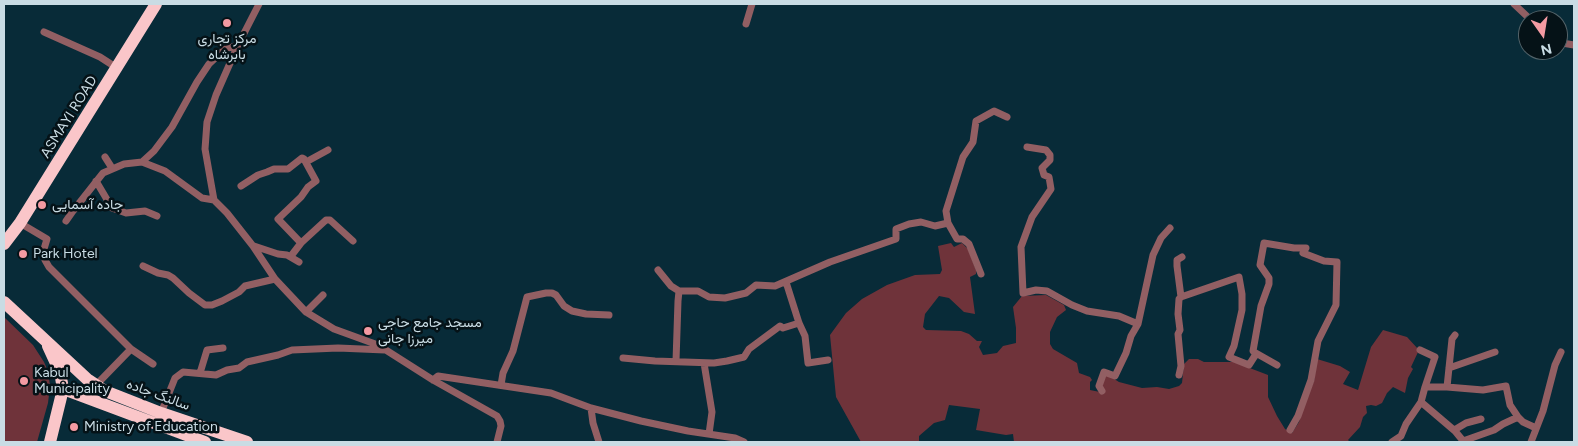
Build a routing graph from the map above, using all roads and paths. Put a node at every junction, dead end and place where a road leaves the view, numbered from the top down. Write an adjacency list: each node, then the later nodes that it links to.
1 (156, 4): 7 (highway, ASMAYI ROAD)
2 (259, 4): 6 (street)
3 (752, 4): 4 (street)
4 (746, 24)
5 (44, 32): 7 (street)
6 (238, 45): 12 (street); 17 (street)
7 (117, 68): 21 (highway, ASMAYI ROAD)
8 (1007, 117): 20 (street)
9 (1027, 147): 42 (street)
10 (328, 150): 13 (street)
11 (105, 157): 14 (street)
12 (142, 162): 14 (street); 17 (street)
13 (306, 162): 16 (street); 24 (street)
14 (112, 168): 15 (street)
15 (96, 181): 18 (street); 19 (street)
16 (240, 186)
17 (214, 200): 26 (street)
18 (157, 216)
19 (66, 221)
20 (948, 223): 32 (street); 34 (street)
21 (20, 224): 25 (highway, ASMAYI ROAD); 46 (street)
22 (1170, 228): 42 (street)
23 (353, 241): 24 (street)
24 (301, 243): 27 (street)
25 (4, 244)
26 (253, 246): 27 (street); 33 (street)
27 (291, 256): 29 (street)
28 (1182, 257): 37 (street)
29 (298, 262)
30 (143, 266): 33 (street)
31 (658, 270): 35 (street)
32 (981, 274)
33 (275, 279): 39 (street)
34 (786, 282): 35 (street); 41 (street)
35 (679, 291): 54 (street)
36 (323, 295): 39 (street)
37 (1181, 297): 49 (street); 60 (street)
38 (4, 302): 44 (highway, سالنگ جاده)
39 (306, 312): 47 (street)
40 (609, 315): 63 (street)
41 (799, 322): 53 (street); 55 (street)
42 (1138, 324): 67 (street)
43 (1455, 336): 58 (street)
44 (45, 339): 62 (highway, سالنگ جاده); 66 (highway)
45 (224, 348): 59 (street)
46 (131, 349): 56 (street); 62 (street)
47 (385, 350): 59 (street); 61 (street)
48 (1420, 350): 65 (street)
49 (1253, 351): 57 (street); 74 (street)
50 (1495, 352): 58 (street)
51 (1561, 352): 73 (street)
52 (623, 358): 54 (street)
53 (828, 360)
54 (676, 361): 55 (street)
55 (704, 363): 76 (street)
56 (153, 364)
57 (1277, 365)
58 (1449, 368): 64 (street)
59 (200, 373): 70 (street)
60 (1179, 375)
61 (433, 380): 63 (street); 80 (street)
62 (96, 385): 70 (highway, سالنگ جاده)
63 (501, 385): 69 (street)
64 (1448, 386): 65 (street); 71 (street)
65 (1425, 387): 68 (street)
66 (63, 389): 77 (highway); 78 (highway, سالنگ جاده)
67 (1102, 391)
68 (1421, 402): 75 (street); 83 (street)
69 (591, 408): 76 (street); 81 (street)
70 (162, 413): 79 (highway, سالنگ جاده)
71 (1518, 417): 73 (street); 84 (street)
72 (1481, 419): 75 (street)
73 (1536, 428): 85 (street)
74 (1290, 430)
75 (1455, 431): 84 (street)
76 (709, 434): 82 (street)
77 (50, 442)
78 (205, 442)
79 (247, 442)
80 (498, 442)
81 (599, 442)
82 (744, 442)
83 (1392, 442)
84 (1464, 442)
85 (1531, 442)

